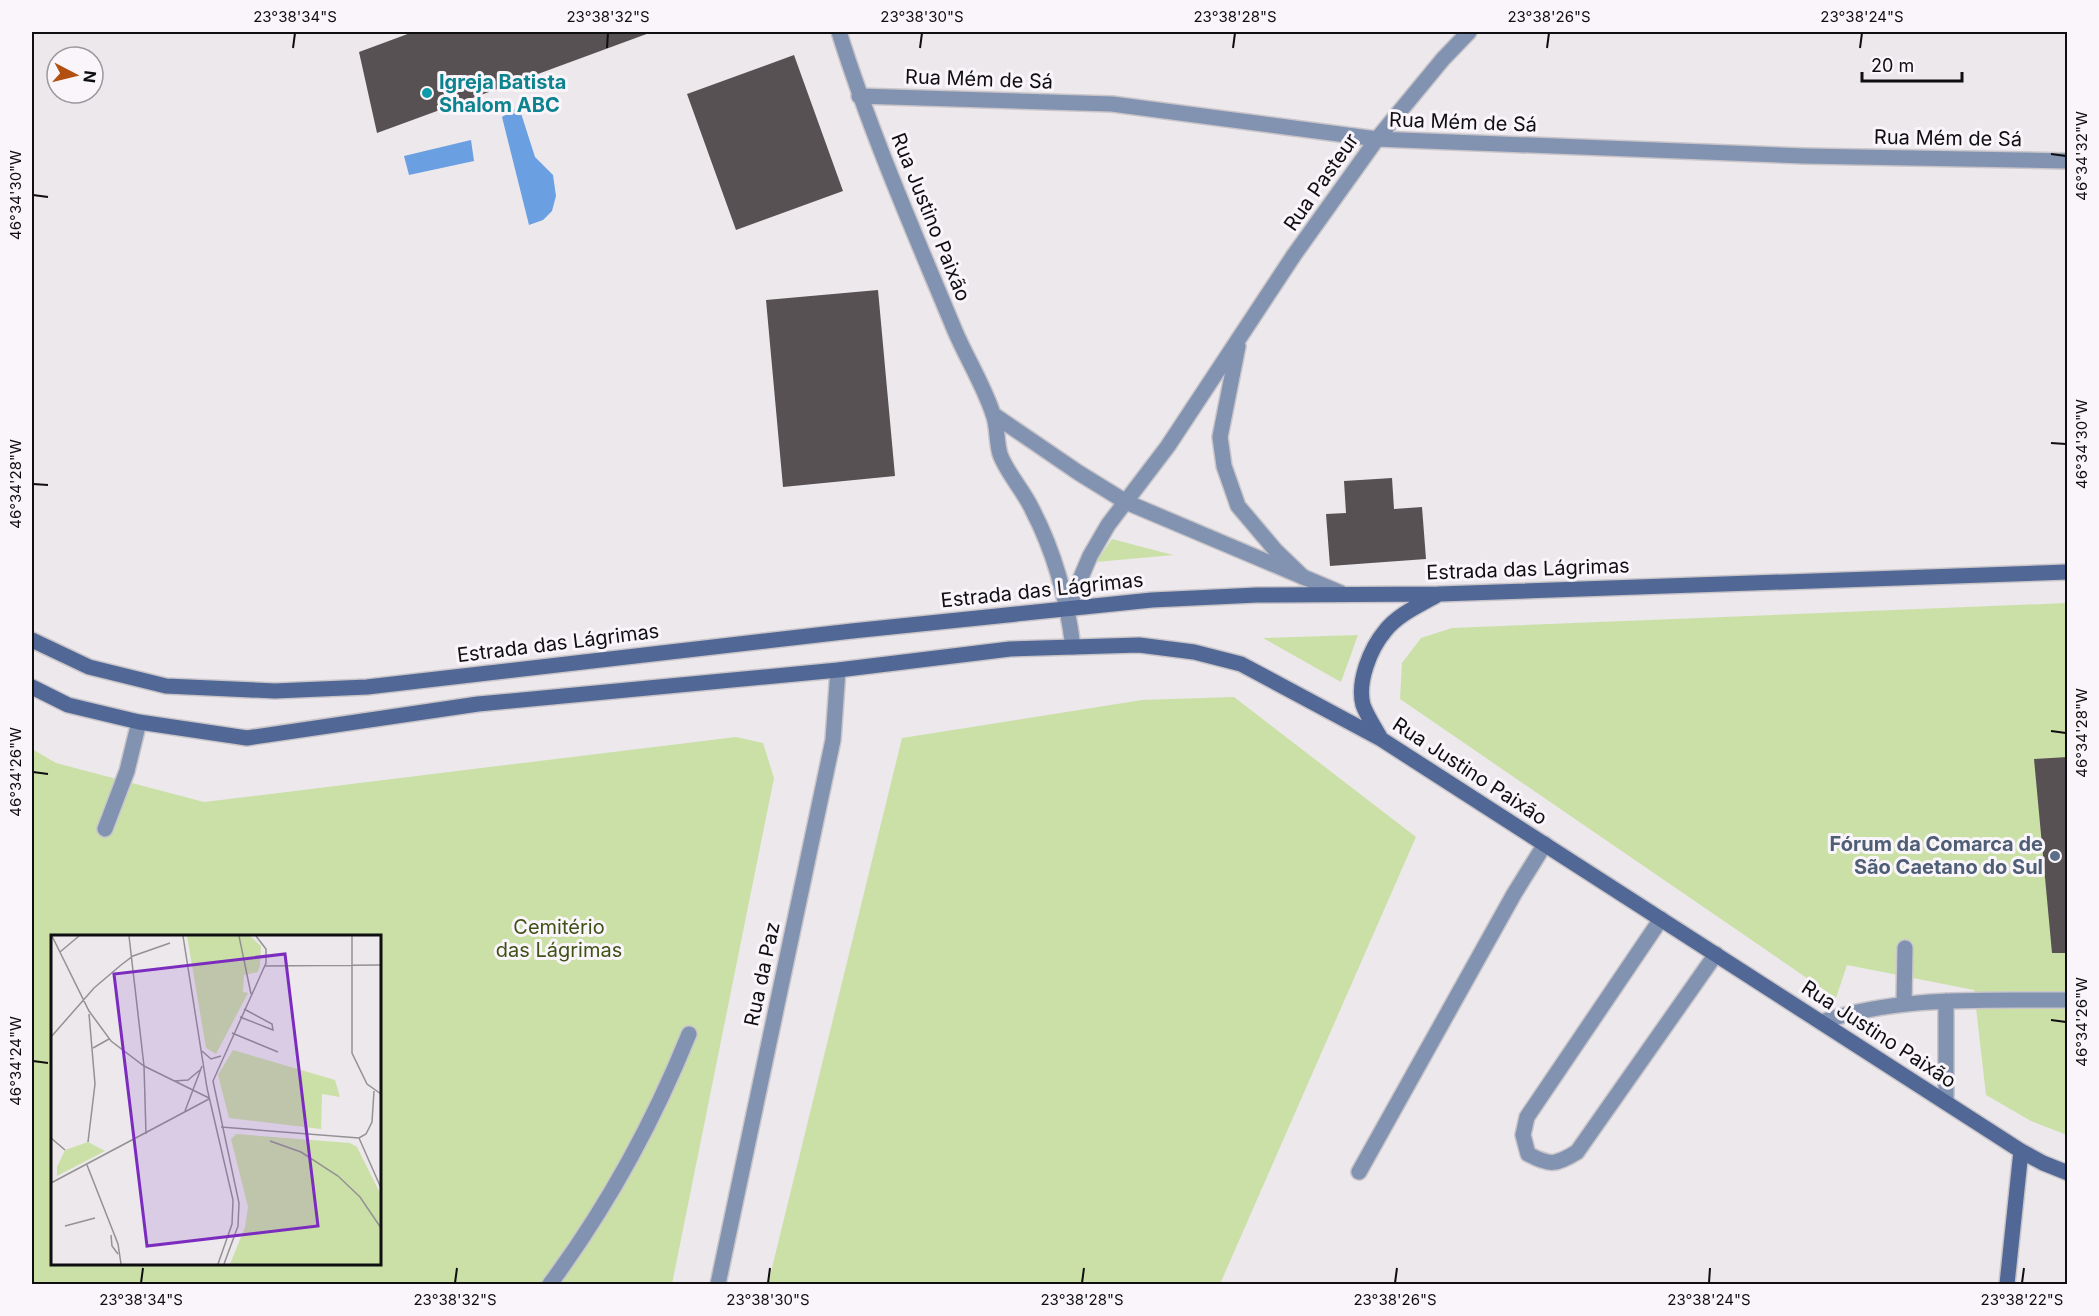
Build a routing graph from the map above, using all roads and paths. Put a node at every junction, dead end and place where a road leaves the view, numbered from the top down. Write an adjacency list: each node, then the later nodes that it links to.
1 (839, 32): 3 (street, Rua Justino Paixão)
2 (1469, 32): 4 (street, Rua Pasteur)
3 (859, 96): 4 (street, Rua Mém de Sá); 7 (street, Rua Justino Paixão)
4 (1377, 140): 5 (street, Rua Mém de Sá); 6 (street, Rua Pasteur)
5 (2067, 161)
6 (1240, 337): 8 (street, Rua Pasteur); 10 (street, Rua Pasteur)
7 (994, 415): 8 (street); 13 (street, Rua Justino Paixão)
8 (1126, 502): 10 (street); 13 (street, Rua Pasteur)
9 (2067, 572): 12 (main road, Estrada das Lágrimas)
10 (1303, 577): 11 (street)
11 (1341, 593): 12 (main road, Estrada das Lágrimas); 13 (main road, Estrada das Lágrimas)
12 (1440, 594): 19 (main road)
13 (1068, 608): 14 (main road, Estrada das Lágrimas); 15 (street, Rua Justino Paixão)
14 (32, 640)
15 (1073, 647): 16 (main road); 19 (main road, Rua Justino Paixão)
16 (838, 670): 18 (main road); 35 (street, Rua da Paz)
17 (32, 687): 18 (main road)
18 (139, 722): 20 (street)
19 (1381, 739): 21 (main road, Rua Justino Paixão)
20 (105, 829)
21 (1545, 844): 22 (main road, Rua Justino Paixão); 32 (street)
22 (1661, 919): 24 (main road, Rua Justino Paixão); 24 (street)
23 (1905, 948): 27 (street)
24 (1716, 954): 28 (main road, Rua Justino Paixão)
25 (2067, 1000): 26 (street)
26 (1946, 1001): 27 (street); 30 (street)
27 (1904, 1003): 28 (street)
28 (1821, 1022): 30 (main road, Rua Justino Paixão)
29 (689, 1034): 34 (street)
30 (1946, 1102): 31 (main road, Rua Justino Paixão)
31 (2021, 1151): 33 (main road, Rua Justino Paixão); 36 (main road)
32 (1359, 1172)
33 (2067, 1173)
34 (550, 1284)
35 (718, 1284)
36 (2007, 1284)

